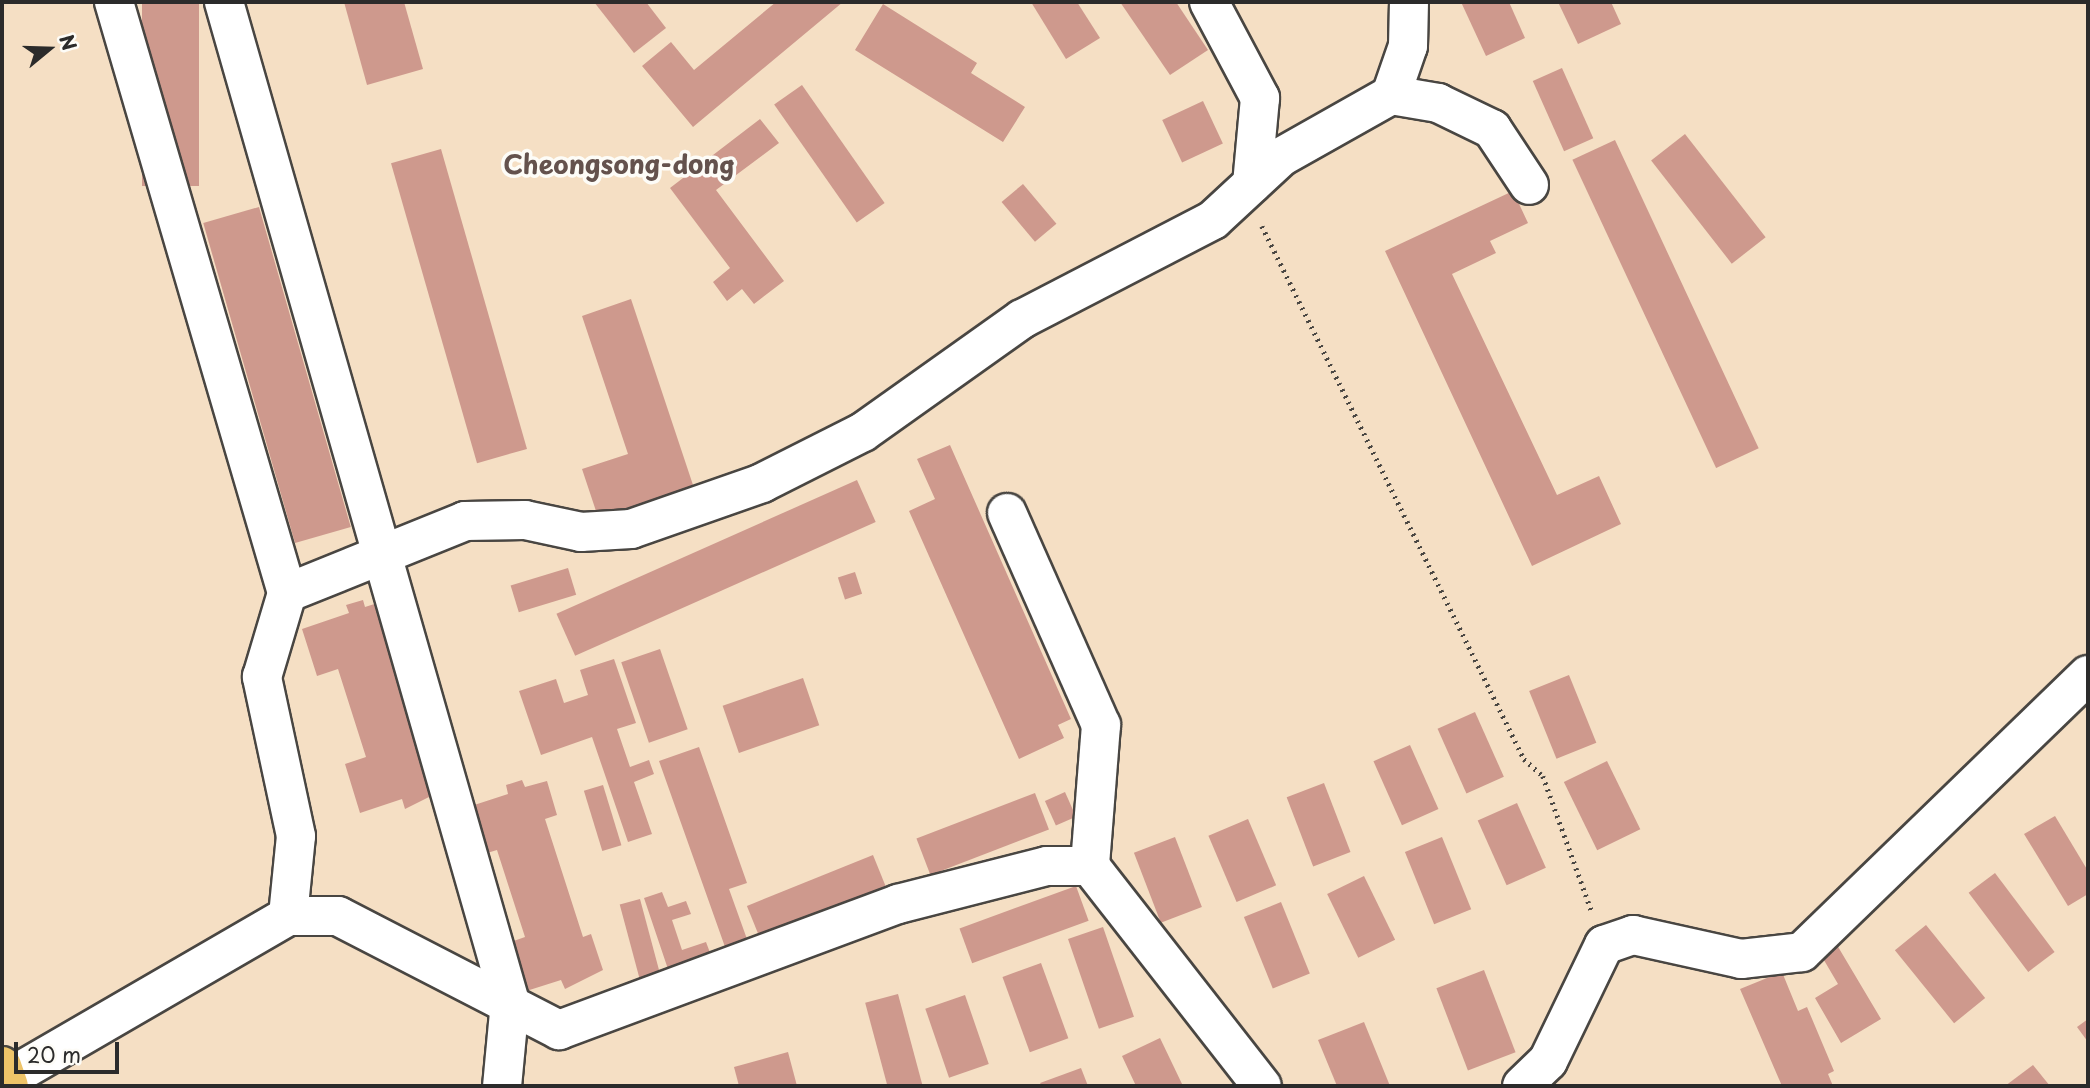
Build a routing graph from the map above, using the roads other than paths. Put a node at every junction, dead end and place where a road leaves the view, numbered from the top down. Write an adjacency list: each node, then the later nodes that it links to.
1 (114, 2): 10 (street)
2 (224, 2): 9 (street)
3 (1209, 2): 6 (street)
4 (1409, 2): 5 (street)
5 (1391, 95): 6 (street); 7 (street)
6 (1252, 184): 9 (street)
7 (1529, 185)
8 (1006, 513): 12 (street)
9 (384, 556): 10 (street); 14 (street)
10 (286, 593): 13 (street)
11 (2088, 675): 18 (street)
12 (1090, 866): 14 (street); 17 (street)
13 (288, 916): 14 (street); 15 (street)
14 (510, 1002): 16 (street)
15 (6, 1077)
16 (502, 1086)
17 (1262, 1086)
18 (1522, 1086)

